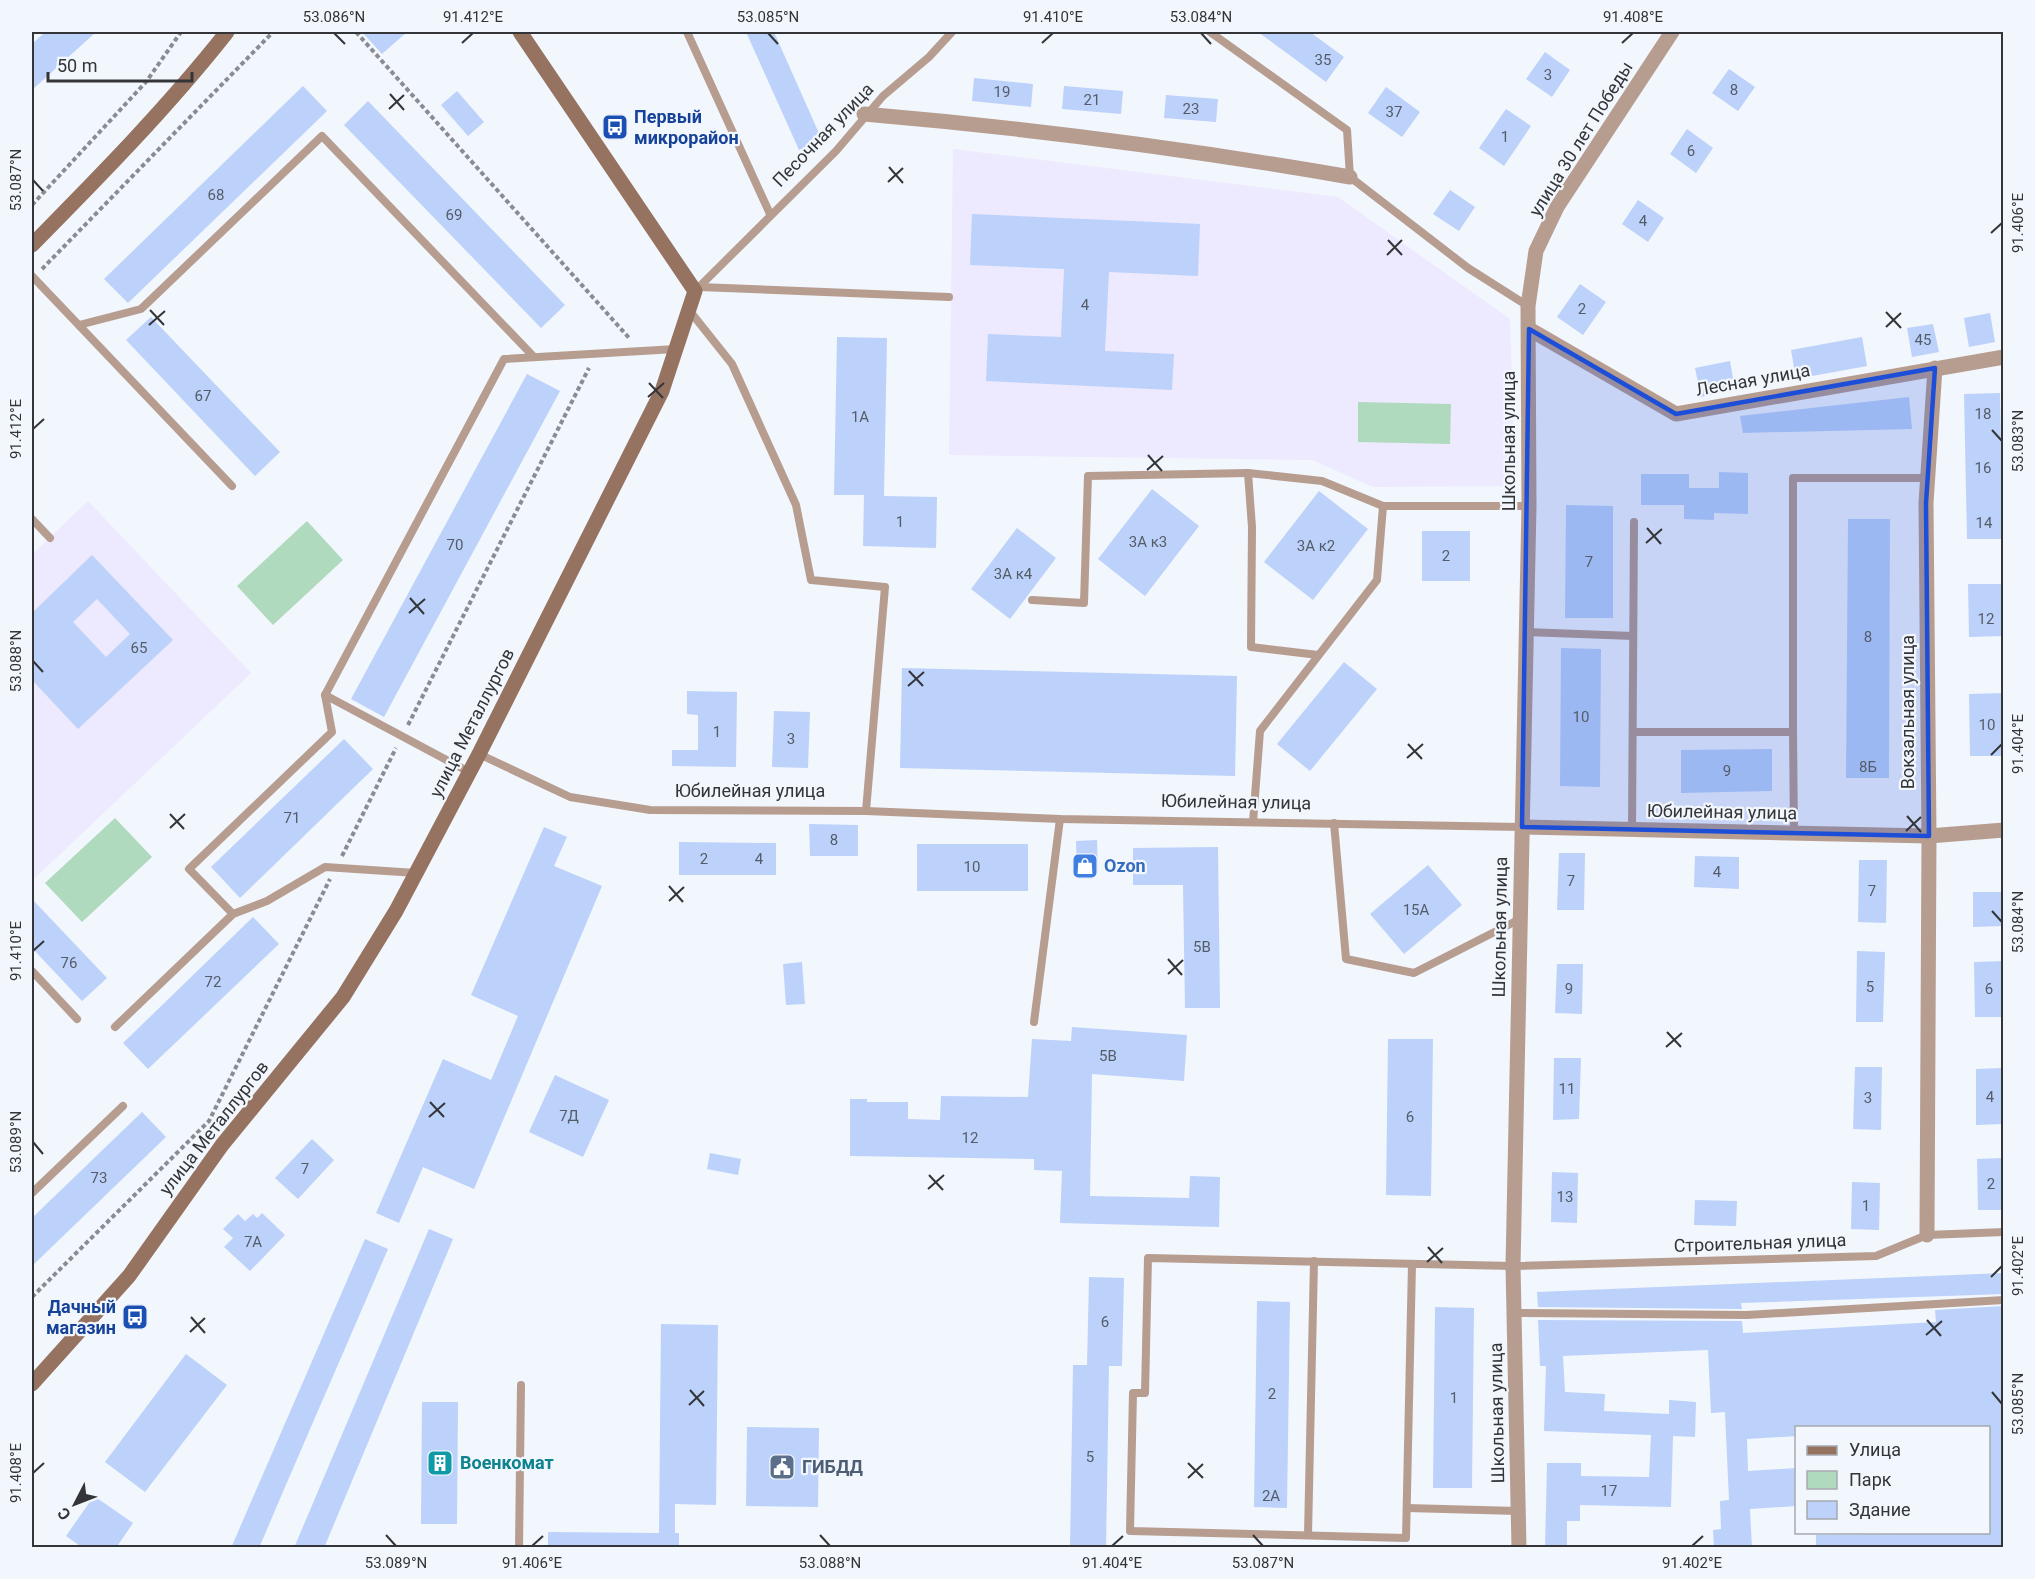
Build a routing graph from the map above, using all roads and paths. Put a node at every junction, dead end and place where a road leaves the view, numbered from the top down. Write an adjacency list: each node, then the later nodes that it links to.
1 (181, 32): 12 (path)
2 (226, 32): 14 (street)
3 (273, 32): 15 (path)
4 (356, 32): 23 (path)
5 (520, 32): 16 (street)
6 (687, 32): 13 (lane)
7 (952, 32): 10 (lane, Песочная улица)
8 (1210, 32): 11 (lane)
9 (1672, 32): 18 (street, улица 30 лет Победы)
10 (864, 114): 11 (street); 13 (lane, Песочная улица)
11 (1350, 177): 18 (lane)
12 (32, 205)
13 (770, 214): 16 (lane, Песочная улица)
14 (32, 245)
15 (32, 277): 20 (lane)
16 (697, 289): 17 (lane); 19 (street, улица Металлургов)
17 (949, 297)
18 (1528, 306): 21 (street, Школьная улица)
19 (688, 310): 22 (street, улица Металлургов); 46 (lane)
20 (79, 325): 25 (lane); 30 (lane)
21 (1530, 328): 27 (street, Лесная улица); 32 (street, Школьная улица)
22 (676, 349): 23 (lane); 44 (street, улица Металлургов)
23 (640, 351): 24 (lane)
24 (596, 354): 25 (lane); 43 (path)
25 (534, 357): 40 (lane)
26 (2004, 357): 27 (street, Лесная улица)
27 (1935, 368): 29 (street, Вокзальная улица)
28 (1248, 472): 31 (lane); 36 (lane); 39 (lane)
29 (1928, 478): 42 (lane); 54 (street, Вокзальная улица)
30 (232, 486)
31 (1383, 506): 32 (lane); 39 (lane)
32 (1529, 507): 37 (street, Школьная улица)
33 (32, 519): 35 (lane)
34 (1634, 522): 38 (lane)
35 (50, 538)
36 (1032, 600)
37 (1526, 632): 38 (lane); 50 (street, Школьная улица)
38 (1634, 636): 41 (lane)
39 (1318, 655): 48 (lane)
40 (325, 695): 43 (lane); 57 (lane)
41 (1633, 732): 42 (lane); 51 (lane)
42 (1793, 732): 53 (lane)
43 (402, 736): 45 (lane); 55 (path)
44 (479, 754): 45 (street, улица Металлургов); 46 (lane, Юбилейная улица)
45 (469, 772): 56 (street, улица Металлургов)
46 (866, 811): 47 (lane, Юбилейная улица)
47 (1060, 819): 48 (lane, Юбилейная улица); 61 (lane)
48 (1253, 822): 49 (lane, Юбилейная улица)
49 (1334, 823): 50 (lane, Юбилейная улица); 58 (lane)
50 (1522, 827): 51 (street, Юбилейная улица); 58 (street, Школьная улица)
51 (1632, 829): 53 (street, Юбилейная улица)
52 (2004, 830): 54 (street, Юбилейная улица)
53 (1794, 833): 54 (street, Юбилейная улица)
54 (1929, 836): 66 (street, Вокзальная улица)
55 (335, 868): 56 (lane); 57 (lane); 70 (path)
56 (416, 873): 73 (street, улица Металлургов)
57 (233, 915): 62 (lane)
58 (1520, 919): 69 (street, Школьная улица)
59 (32, 971): 60 (lane)
60 (77, 1019)
61 (1034, 1022)
62 (115, 1027)
63 (123, 1106): 64 (lane)
64 (32, 1193)
65 (2004, 1232): 66 (lane, Строительная улица)
66 (1927, 1235): 69 (lane, Строительная улица)
67 (1314, 1262): 68 (lane, Строительная улица); 77 (lane); 77 (lane, Строительная улица)
68 (1412, 1264): 69 (lane, Строительная улица); 75 (lane)
69 (1513, 1266): 72 (street, Школьная улица)
70 (32, 1297)
71 (2004, 1300): 72 (lane)
72 (1514, 1313): 76 (street, Школьная улица)
73 (32, 1384)
74 (521, 1385): 78 (lane)
75 (1407, 1509): 76 (lane); 77 (lane)
76 (1518, 1511): 79 (street, Школьная улица)
77 (1308, 1535)
78 (519, 1548)
79 (1519, 1548)

